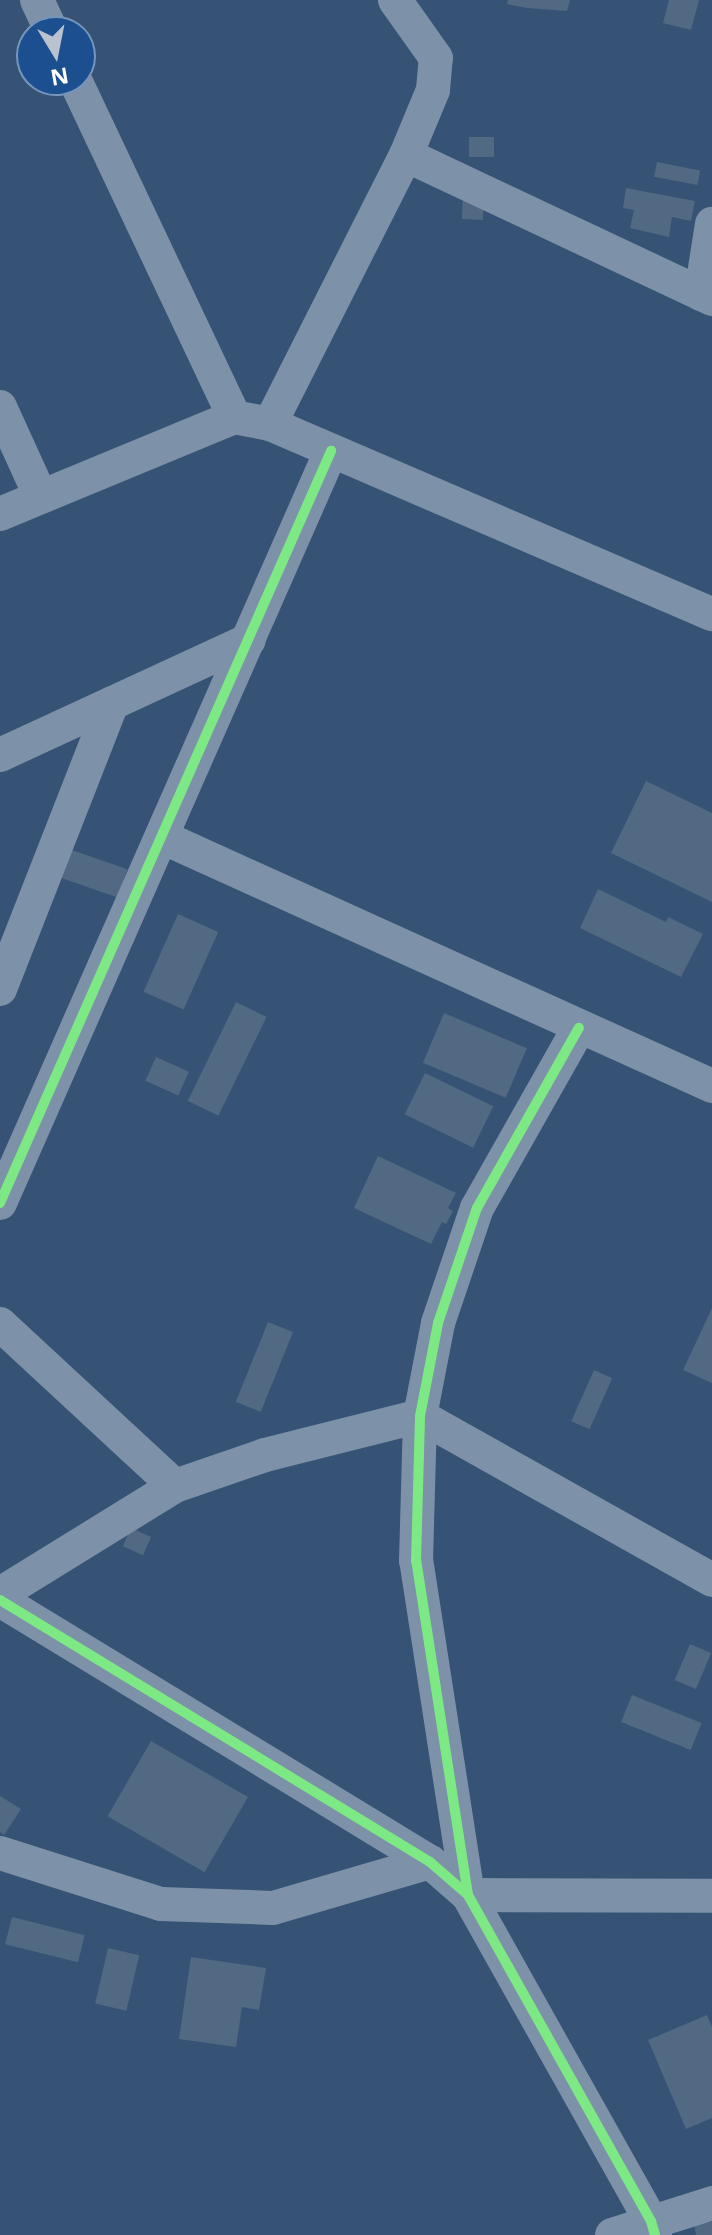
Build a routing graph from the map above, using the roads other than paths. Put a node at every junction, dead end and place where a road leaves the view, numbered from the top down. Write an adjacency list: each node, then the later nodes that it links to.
1 (395, 0): 3 (street)
2 (83, 96): 7 (street)
3 (406, 155): 5 (street); 8 (street)
4 (712, 224): 5 (street)
5 (706, 296)
6 (0, 407): 10 (street)
7 (234, 417): 8 (street); 10 (street)
8 (270, 424): 9 (street)
9 (331, 451): 12 (street); 13 (street)
10 (40, 495): 11 (street)
11 (0, 514)
12 (712, 614)
13 (249, 640): 14 (street); 16 (street)
14 (112, 703): 15 (street); 17 (street)
15 (0, 755)
16 (162, 837): 18 (street); 20 (street)
17 (0, 989)
18 (579, 1028): 19 (street); 22 (street)
19 (712, 1086)
20 (0, 1203)
21 (0, 1324): 23 (street)
22 (420, 1416): 23 (street); 24 (street); 28 (street)
23 (175, 1486): 25 (street)
24 (709, 1572)
25 (0, 1597): 27 (street)
26 (0, 1853): 27 (street)
27 (430, 1862): 28 (street)
28 (468, 1895): 29 (street); 31 (street)
29 (712, 1896)
30 (712, 2203): 31 (street)
31 (653, 2228): 32 (street)
32 (612, 2235)

